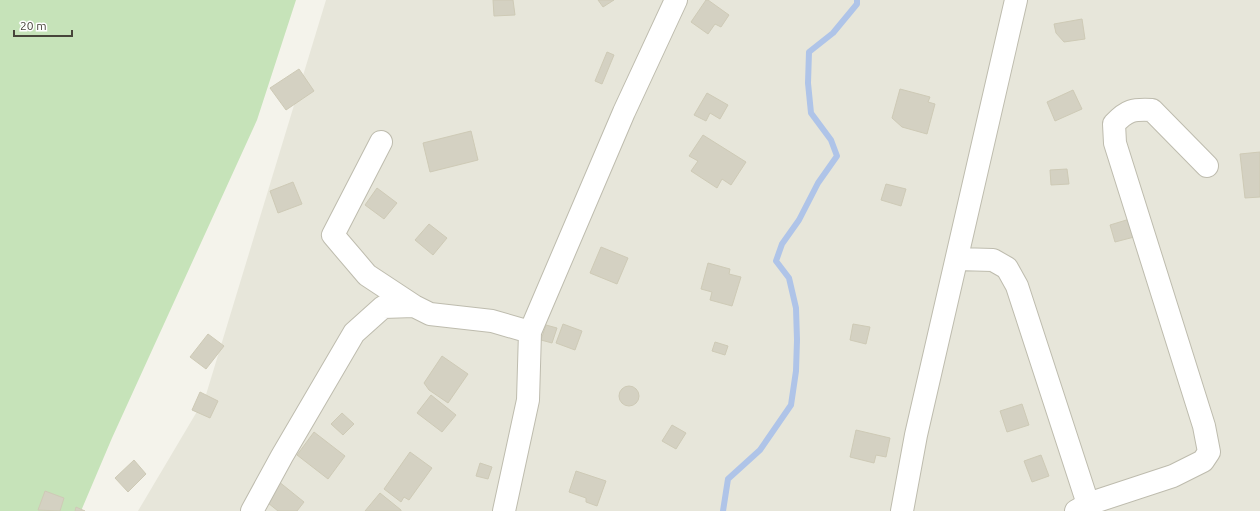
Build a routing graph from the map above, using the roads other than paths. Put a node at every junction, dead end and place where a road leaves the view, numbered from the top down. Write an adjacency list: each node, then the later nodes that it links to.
1 (676, 0): 7 (street)
2 (1016, 0): 5 (street)
3 (381, 142): 6 (street)
4 (1207, 166): 8 (street)
5 (957, 259): 8 (street); 11 (street)
6 (414, 306): 7 (street); 9 (street)
7 (530, 332): 10 (street)
8 (1082, 507)
9 (252, 511)
10 (504, 511)
11 (902, 511)

